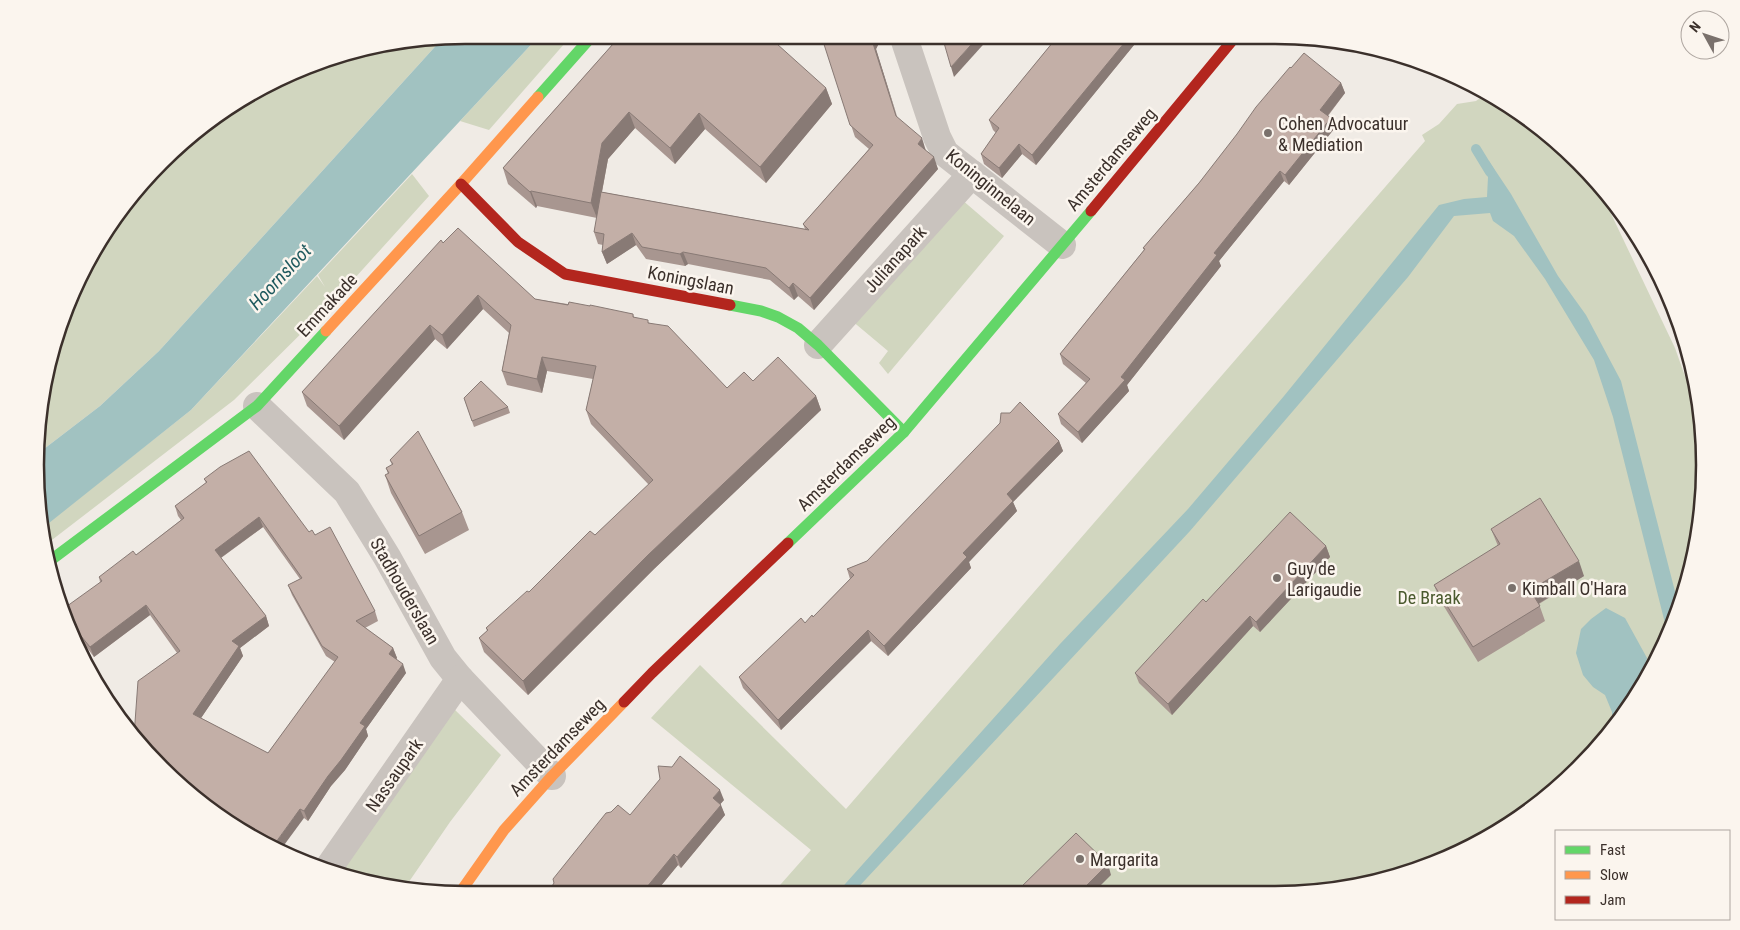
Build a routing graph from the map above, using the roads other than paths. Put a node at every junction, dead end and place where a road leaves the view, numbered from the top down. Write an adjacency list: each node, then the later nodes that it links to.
1 (585, 44): 5 (street, Emmakade)
2 (906, 44): 4 (street, Koninginnelaan)
3 (1229, 44): 6 (street, Amsterdamseweg)
4 (972, 174): 6 (street, Koninginnelaan); 7 (street, Julianapark)
5 (461, 184): 7 (street, Koningslaan); 8 (street, Emmakade)
6 (1062, 245): 9 (street, Amsterdamseweg)
7 (818, 345): 9 (street, Koningslaan)
8 (257, 406): 10 (street, Emmakade); 11 (street, Stadhouderslaan)
9 (904, 432): 12 (street, Amsterdamseweg)
10 (54, 558)
11 (460, 679): 12 (street, Stadhouderslaan); 13 (street, Nassaupark)
12 (552, 776): 14 (street, Amsterdamseweg)
13 (332, 865)
14 (465, 886)

